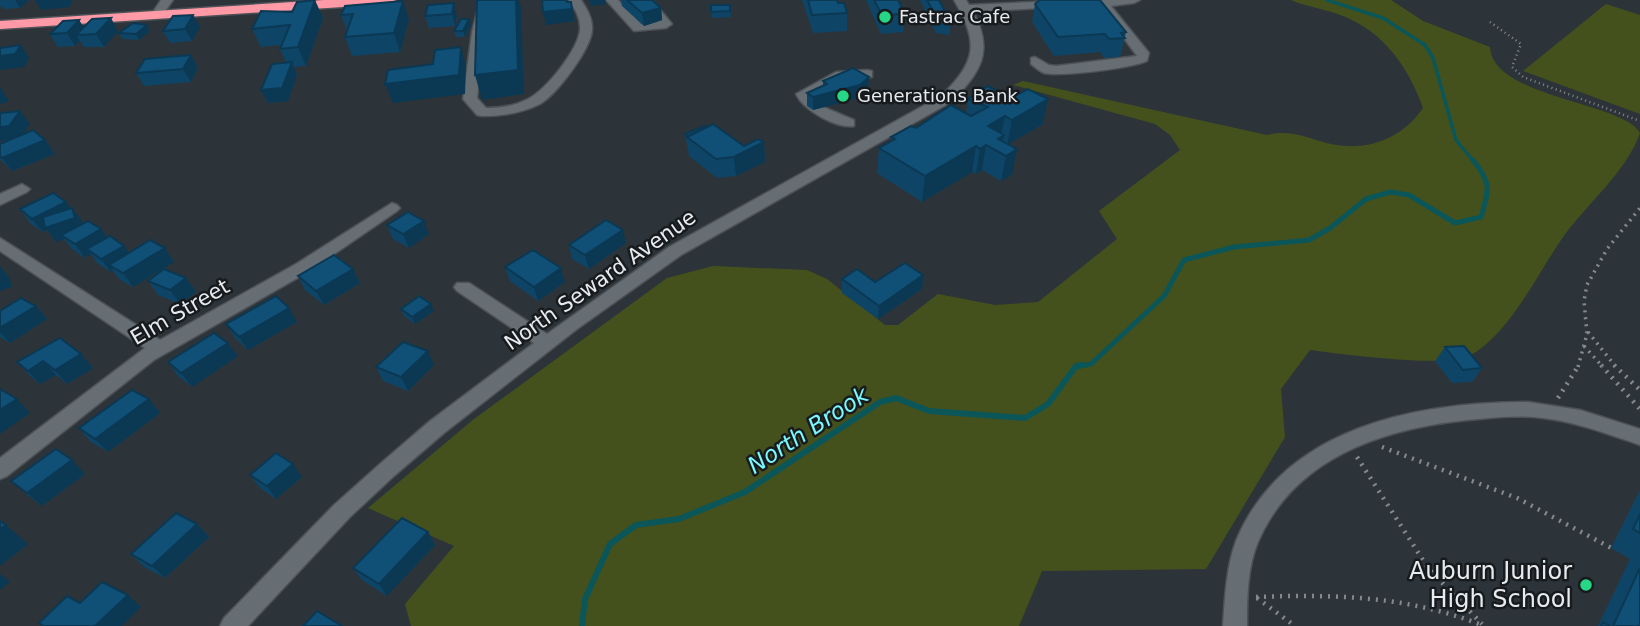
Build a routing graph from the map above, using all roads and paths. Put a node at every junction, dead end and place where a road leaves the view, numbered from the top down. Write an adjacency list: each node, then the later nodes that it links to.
1 (167, 0): 11 (street)
2 (389, 0): 8 (highway)
3 (486, 0): 4 (street)
4 (575, 0)
5 (612, 0): 6 (street)
6 (646, 0)
7 (1125, 0): 9 (street)
8 (370, 1): 11 (highway)
9 (1093, 1): 10 (street); 14 (street)
10 (963, 5): 25 (street, North Seward Avenue)
11 (157, 15): 13 (highway)
12 (1490, 22): 17 (path)
13 (1, 26)
14 (1036, 63)
15 (867, 74): 16 (street)
16 (845, 120)
17 (1640, 121)
18 (22, 189): 19 (street)
19 (0, 200)
20 (392, 208): 27 (street, Elm Street)
21 (1640, 208): 24 (path)
22 (0, 243): 27 (street)
23 (463, 287): 25 (street)
24 (1588, 332): 26 (path); 28 (path)
25 (547, 343): 37 (street, North Seward Avenue)
26 (1584, 346): 29 (path); 30 (path)
27 (158, 348): 33 (street, Elm Street)
28 (1640, 390)
29 (1640, 409)
30 (1543, 410): 31 (street); 32 (street)
31 (1640, 436)
32 (1350, 439): 34 (path); 35 (street); 40 (path)
33 (0, 470)
34 (1619, 552)
35 (1236, 582): 36 (path); 38 (street)
36 (1256, 597): 39 (path); 40 (path)
37 (232, 626)
38 (1235, 626)
39 (1295, 626)
40 (1484, 626)

